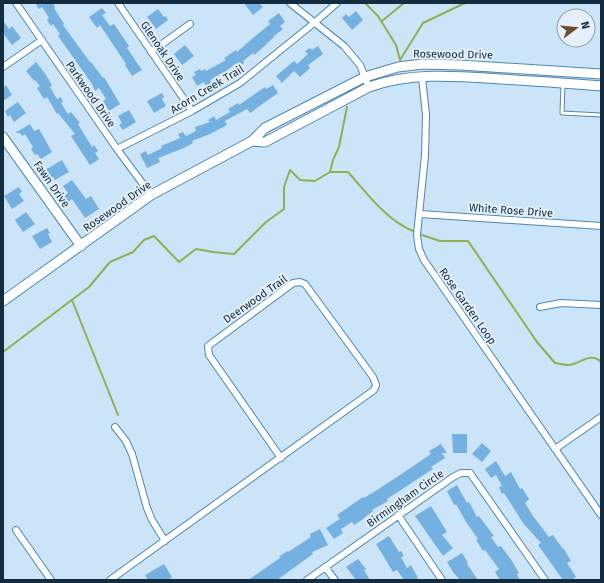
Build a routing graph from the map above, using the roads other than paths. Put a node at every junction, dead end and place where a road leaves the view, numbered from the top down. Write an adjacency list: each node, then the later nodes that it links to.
1 (16, 3): 7 (street, Parkwood Drive)
2 (118, 3): 8 (street, Glenoak Drive)
3 (290, 3): 5 (street)
4 (337, 3): 5 (street, Acorn Creek Trail)
5 (314, 23): 11 (street); 16 (street, Acorn Creek Trail)
6 (190, 24): 8 (street)
7 (42, 40): 9 (street); 20 (street, Parkwood Drive)
8 (151, 52): 16 (street, Glenoak Drive)
9 (3, 67)
10 (601, 74): 11 (main road, Rosewood Drive)
11 (365, 77): 15 (street); 19 (main road, Rosewood Drive)
12 (422, 77): 13 (main road, Rosewood Drive); 15 (main road, Rosewood Drive); 22 (street, Rose Garden Loop)
13 (563, 83): 14 (main road, Rosewood Drive); 17 (lane)
14 (601, 86)
15 (369, 87): 19 (main road, Rosewood Drive)
16 (192, 111): 20 (street, Acorn Creek Trail)
17 (601, 115)
18 (3, 137): 24 (main road, Fawn Drive)
19 (252, 142): 21 (main road, Rosewood Drive)
20 (117, 149): 21 (street, Parkwood Drive)
21 (151, 195): 24 (main road, Rosewood Drive)
22 (420, 214): 23 (street, White Rose Drive); 30 (street, Rose Garden Loop)
23 (601, 226)
24 (81, 246): 25 (main road, Rosewood Drive)
25 (3, 301)
26 (601, 306): 27 (street)
27 (540, 307)
28 (601, 417): 30 (street)
29 (115, 428): 35 (street)
30 (555, 450): 33 (street, Rose Garden Loop)
31 (281, 458): 31 (street, Deerwood Trail); 35 (street, Deerwood Trail)
32 (398, 515): 36 (street, Birmingham Circle); 41 (street); 42 (street, Birmingham Circle)
33 (601, 515)
34 (16, 530): 37 (street)
35 (165, 541): 38 (street, Deerwood Trail)
36 (325, 567): 39 (street, Birmingham Circle); 40 (street)
37 (51, 580)
38 (110, 580)
39 (307, 580)
40 (335, 580)
41 (442, 580)
42 (545, 580)

